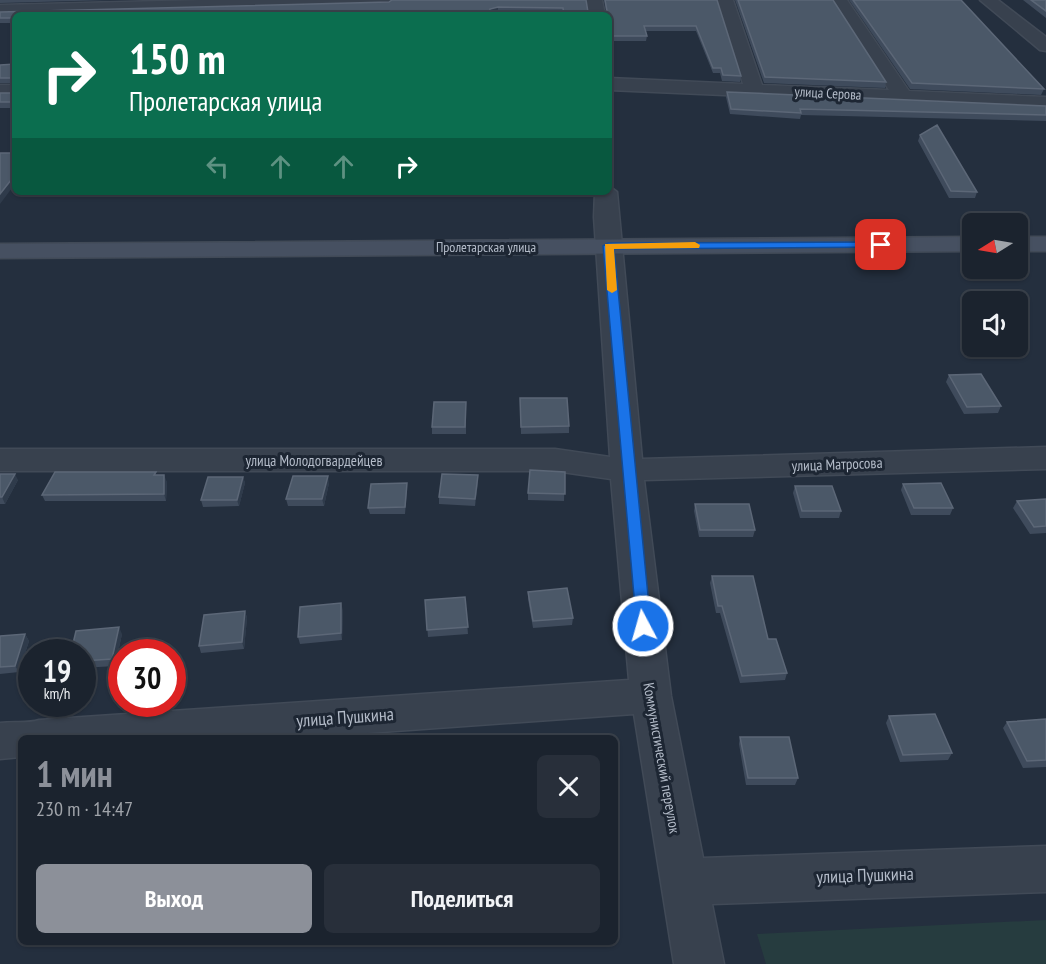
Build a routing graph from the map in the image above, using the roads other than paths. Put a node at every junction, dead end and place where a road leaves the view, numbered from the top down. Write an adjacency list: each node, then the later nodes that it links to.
1 (389, 0): 5 (street)
2 (724, 0): 10 (street)
3 (839, 0): 11 (street)
4 (988, 0): 7 (street)
5 (0, 10)
6 (1037, 17): 7 (street)
7 (1010, 18): 8 (street)
8 (1046, 46)
9 (612, 84): 10 (street, улица Серова)
10 (754, 89): 11 (street, улица Серова)
11 (903, 97): 12 (street, улица Серова)
12 (1046, 103)
13 (606, 195): 17 (street, Коммунистический переулок)
14 (962, 244): 17 (main road, Пролетарская улица)
15 (1028, 244): 16 (main road)
16 (1046, 244)
17 (608, 246): 18 (main road, Пролетарская улица); 21 (street, Коммунистический переулок)
18 (0, 251)
19 (1046, 458): 21 (street, улица Матросова)
20 (0, 460): 21 (street, улица Молодогвардейцев)
21 (628, 470): 22 (street, Коммунистический переулок)
22 (651, 696): 23 (street, улица Пушкина); 27 (street, Коммунистический переулок)
23 (83, 735)
24 (18, 739): 25 (street)
25 (0, 741)
26 (1046, 869): 27 (street, улица Пушкина)
27 (684, 882): 28 (street, Коммунистический переулок)
28 (699, 964)

